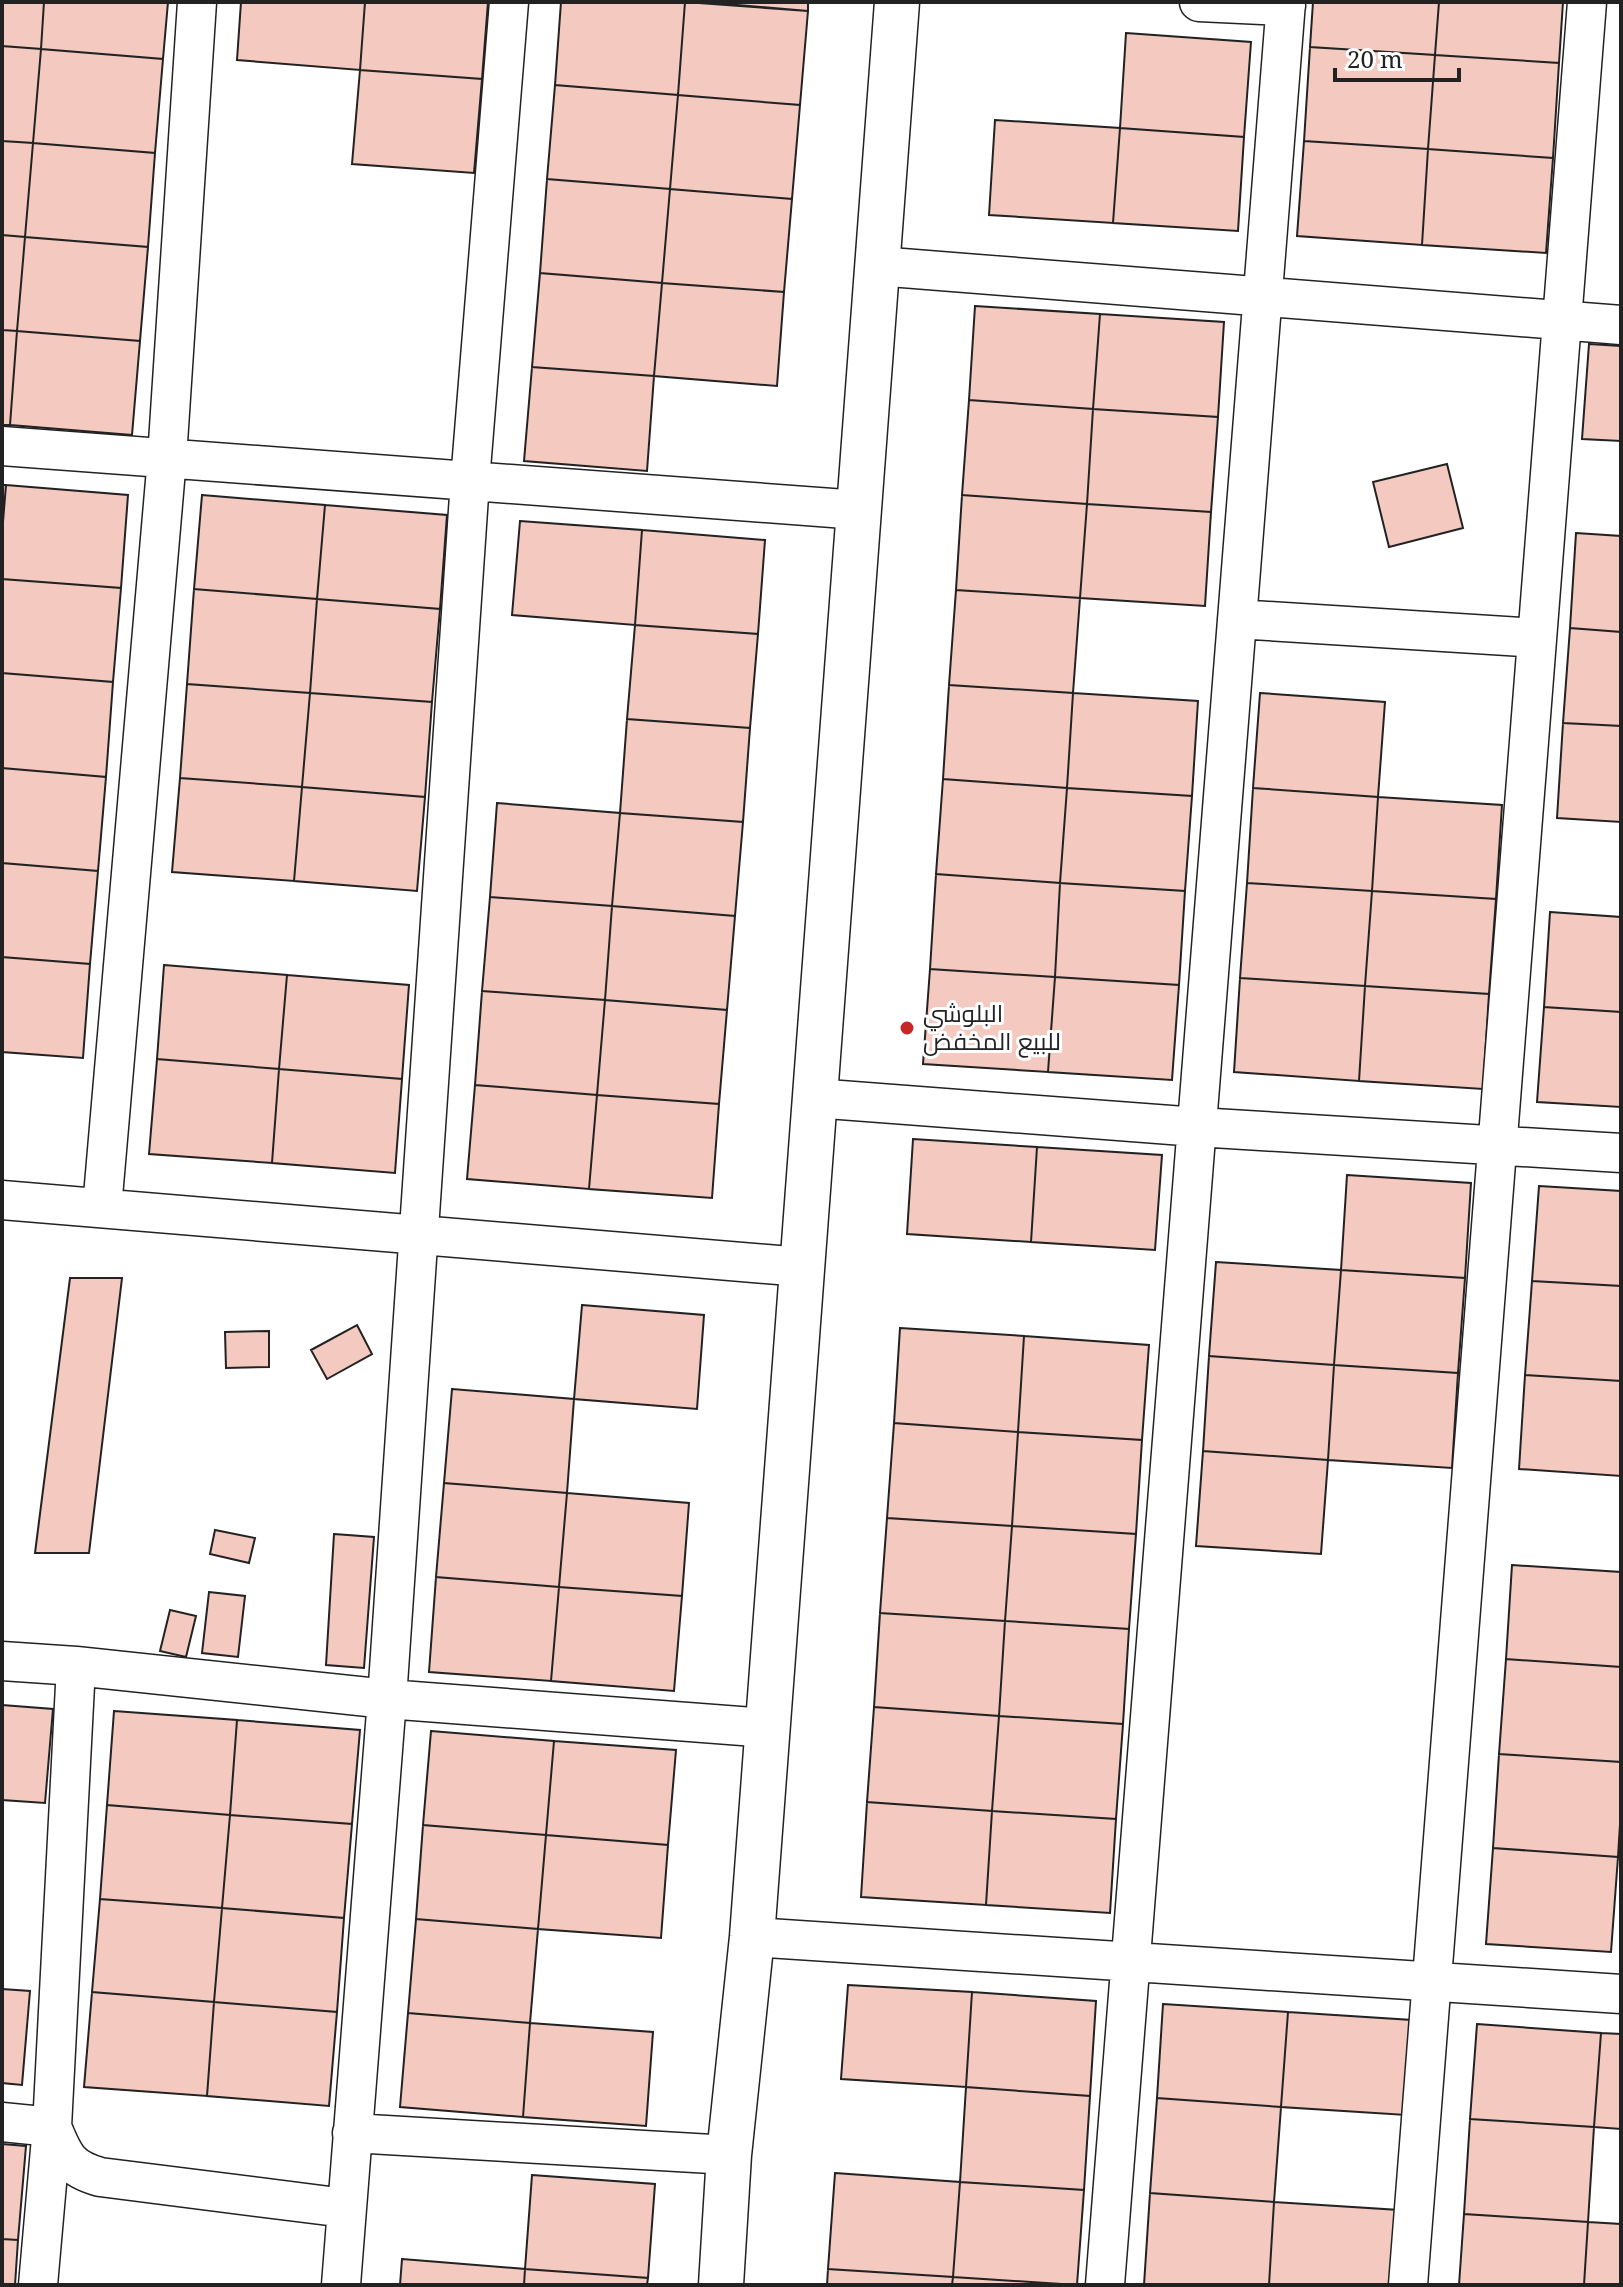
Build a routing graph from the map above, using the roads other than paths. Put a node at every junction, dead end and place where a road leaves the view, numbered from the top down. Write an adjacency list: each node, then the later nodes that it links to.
1 (197, 2): 12 (street)
2 (509, 2): 13 (street)
3 (897, 2): 7 (street)
4 (1199, 2): 6 (street)
5 (1587, 2): 9 (street)
6 (1286, 4): 8 (street)
7 (877, 266): 8 (street); 14 (street)
8 (1263, 296): 9 (street); 15 (street)
9 (1562, 321): 10 (street); 16 (street)
10 (1621, 325)
11 (2, 446): 12 (street)
12 (167, 458): 13 (street); 22 (street)
13 (470, 481): 14 (street); 23 (street)
14 (859, 510): 17 (street)
15 (1237, 619): 16 (street); 18 (street)
16 (1537, 638): 19 (street)
17 (814, 1098): 18 (street); 24 (street)
18 (1197, 1127): 19 (street); 30 (street)
19 (1497, 1146): 20 (street); 31 (street)
20 (1621, 1153)
21 (2, 1200): 22 (street)
22 (102, 1208): 23 (street)
23 (420, 1235): 24 (street); 27 (street)
24 (802, 1267): 28 (street)
25 (2, 1661): 26 (street)
26 (76, 1666): 27 (street); 34 (street)
27 (387, 1699): 28 (street); 35 (street)
28 (768, 1728): 29 (street)
29 (752, 1937): 30 (street); 36 (street)
30 (1131, 1962): 31 (street); 41 (street)
31 (1431, 1982): 32 (street); 42 (street)
32 (1621, 1994)
33 (2, 2122): 34 (street)
34 (52, 2127): 37 (street); 38 (street)
35 (352, 2133): 36 (street); 37 (street)
36 (729, 2155): 40 (street)
37 (345, 2208): 39 (street)
38 (38, 2285)
39 (341, 2285)
40 (721, 2285)
41 (1105, 2285)
42 (1408, 2285)

